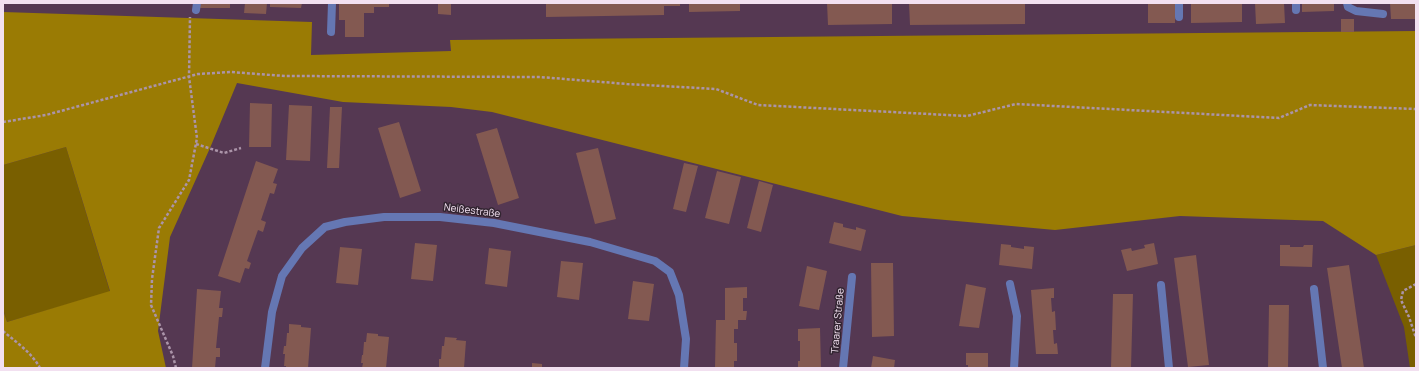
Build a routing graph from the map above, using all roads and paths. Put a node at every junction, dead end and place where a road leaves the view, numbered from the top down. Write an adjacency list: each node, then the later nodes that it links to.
1 (332, 3): 7 (street)
2 (1179, 3): 6 (street)
3 (1347, 3): 5 (street)
4 (194, 8): 8 (path)
5 (1383, 14)
6 (1179, 17)
7 (331, 32)
8 (189, 77): 9 (path); 10 (path); 11 (path)
9 (1416, 109)
10 (3, 122)
11 (196, 144): 12 (path); 21 (path)
12 (241, 148)
13 (852, 277): 24 (street, Traarer Straße)
14 (1010, 284): 25 (street)
15 (1416, 284): 19 (path)
16 (1161, 285): 26 (street)
17 (1314, 289): 27 (street)
18 (3, 331): 20 (path)
19 (1416, 338)
20 (40, 368)
21 (176, 368)
22 (265, 368): 23 (street, Neißestraße)
23 (684, 368)
24 (843, 368)
25 (1014, 368)
26 (1169, 368)
27 (1323, 368)

